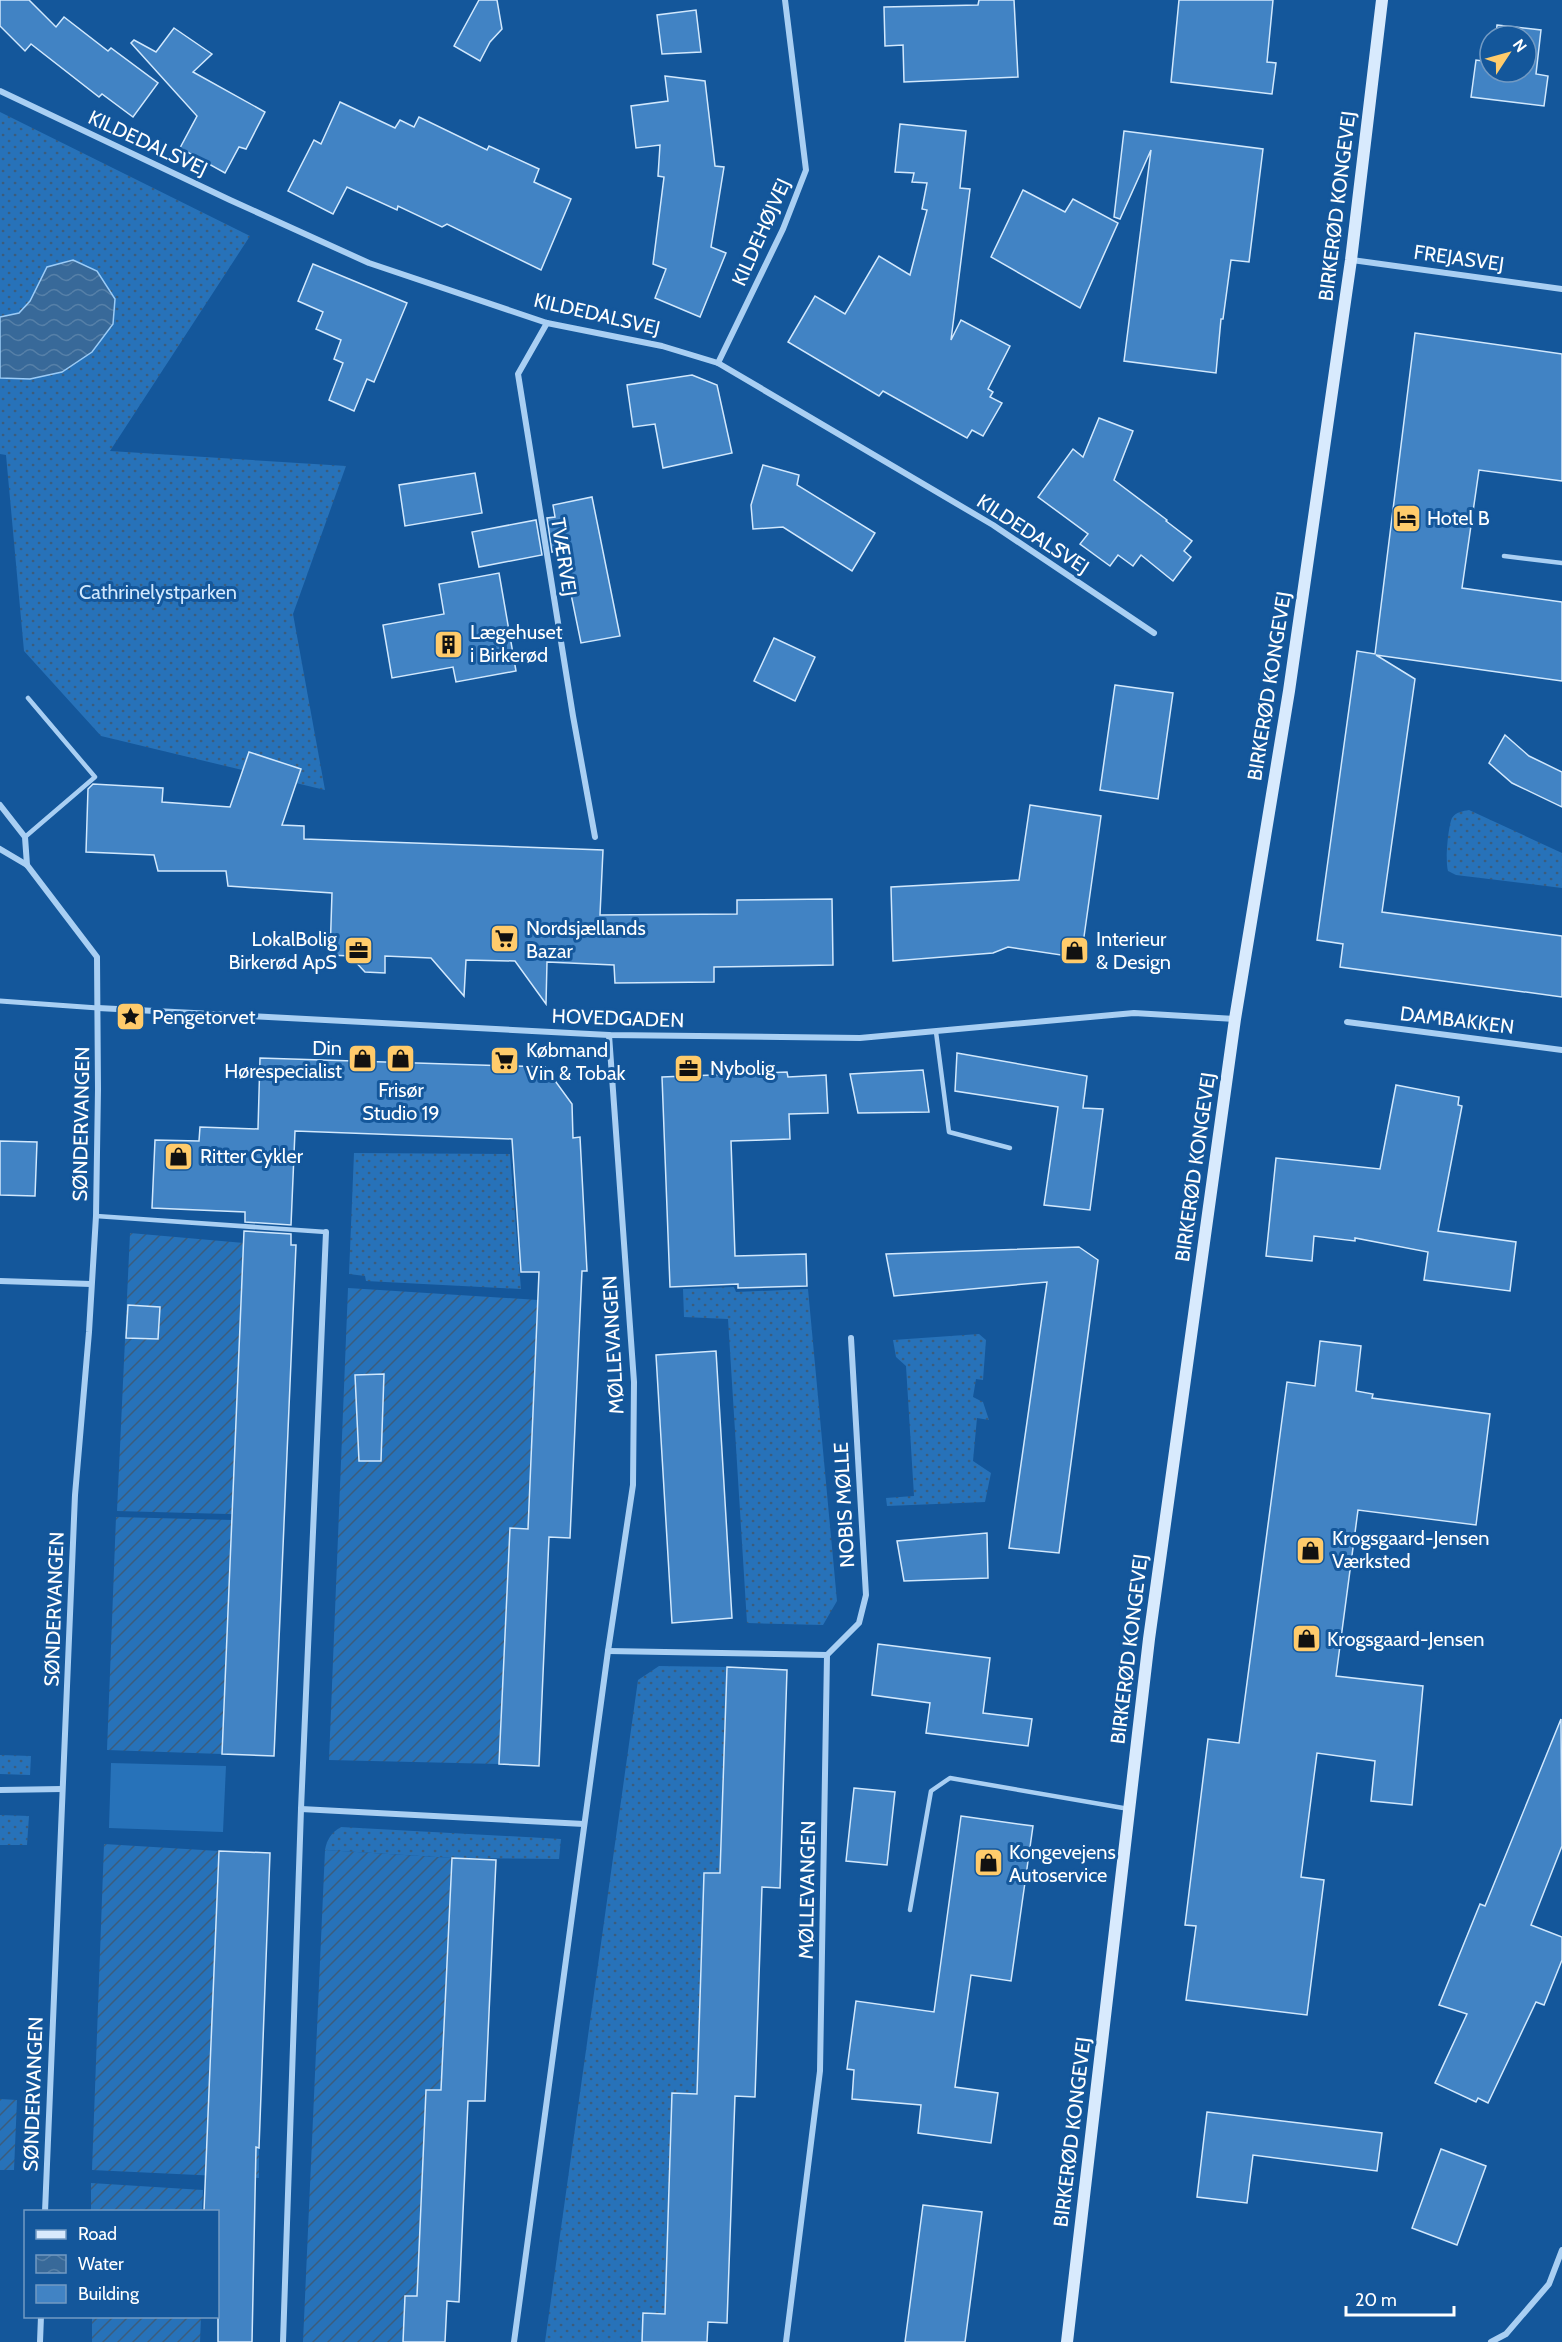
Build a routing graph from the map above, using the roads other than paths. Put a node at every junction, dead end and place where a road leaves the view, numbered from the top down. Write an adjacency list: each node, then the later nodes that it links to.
1 (784, 0): 7 (street, KILDEHØJVEJ)
2 (1382, 0): 4 (main road, BIRKERØD KONGEVEJ)
3 (0, 91): 6 (street, KILDEDALSVEJ)
4 (1350, 260): 5 (street, FREJASVEJ); 19 (main road, BIRKERØD KONGEVEJ)
5 (1562, 289)
6 (547, 323): 7 (street, KILDEDALSVEJ); 14 (street, TVÆRVEJ)
7 (718, 363): 10 (street, KILDEDALSVEJ)
8 (1504, 556): 9 (lane)
9 (1562, 563)
10 (1154, 633)
11 (28, 698): 13 (lane)
12 (0, 806): 13 (street)
13 (25, 837): 16 (street)
14 (595, 837)
15 (0, 849): 16 (street)
16 (27, 865): 18 (street, SØNDERVANGEN)
17 (0, 1001): 18 (street, HOVEDGADEN)
18 (98, 1008): 22 (street, HOVEDGADEN); 25 (street, SØNDERVANGEN)
19 (1235, 1019): 21 (street, HOVEDGADEN); 35 (main road, BIRKERØD KONGEVEJ)
20 (1347, 1022): 23 (street, DAMBAKKEN)
21 (936, 1032): 22 (street, HOVEDGADEN); 24 (lane)
22 (609, 1035): 30 (street, MØLLEVANGEN)
23 (1562, 1050)
24 (1010, 1148)
25 (96, 1216): 26 (lane); 28 (street, SØNDERVANGEN)
26 (326, 1232): 34 (street)
27 (0, 1281): 28 (street)
28 (91, 1284): 32 (street, SØNDERVANGEN)
29 (851, 1338): 31 (street, NOBIS MØLLE)
30 (608, 1651): 31 (street); 36 (street, MØLLEVANGEN)
31 (828, 1655): 44 (street, MØLLEVANGEN)
32 (62, 1789): 33 (street); 38 (street, SØNDERVANGEN)
33 (0, 1790)
34 (301, 1809): 36 (street); 42 (street)
35 (1129, 1809): 37 (lane); 45 (main road, BIRKERØD KONGEVEJ)
36 (584, 1824): 43 (street, MØLLEVANGEN)
37 (910, 1910)
38 (45, 2210)
39 (1562, 2250): 46 (street)
40 (41, 2318): 41 (street)
41 (40, 2342)
42 (283, 2342)
43 (514, 2342)
44 (786, 2342)
45 (1067, 2342)
46 (1491, 2342)

